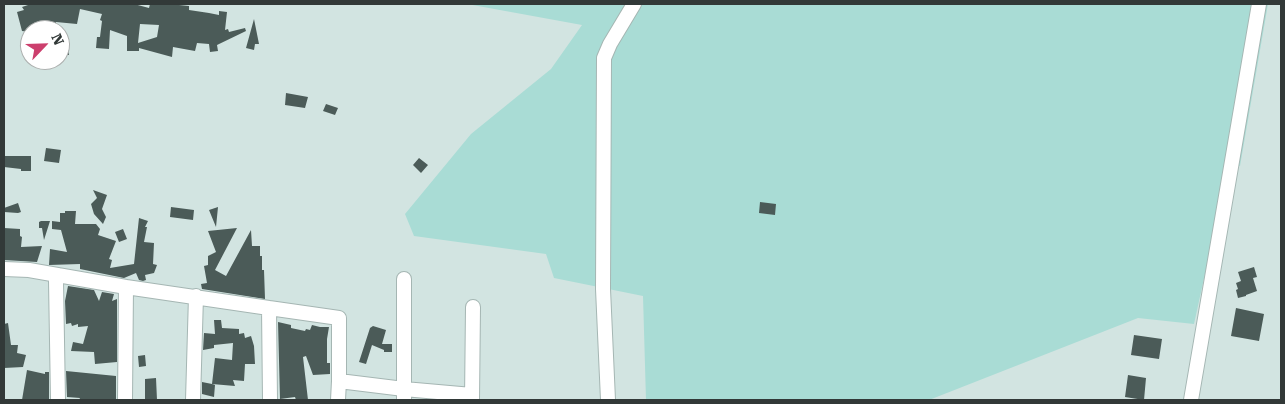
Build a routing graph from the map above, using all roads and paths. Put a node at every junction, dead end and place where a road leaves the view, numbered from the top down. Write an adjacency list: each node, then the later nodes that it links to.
1 (634, 4): 18 (street)
2 (1259, 4): 19 (street)
3 (4, 269): 4 (street)
4 (58, 275): 6 (street); 13 (street)
5 (404, 278): 11 (street)
6 (126, 287): 7 (street); 14 (street)
7 (196, 296): 9 (street); 15 (street)
8 (473, 307): 12 (street)
9 (270, 308): 10 (street); 16 (street)
10 (339, 381): 11 (street); 17 (street)
11 (404, 394): 12 (street)
12 (472, 398)
13 (58, 400)
14 (125, 400)
15 (193, 400)
16 (270, 400)
17 (338, 400)
18 (608, 400)
19 (1191, 400)

